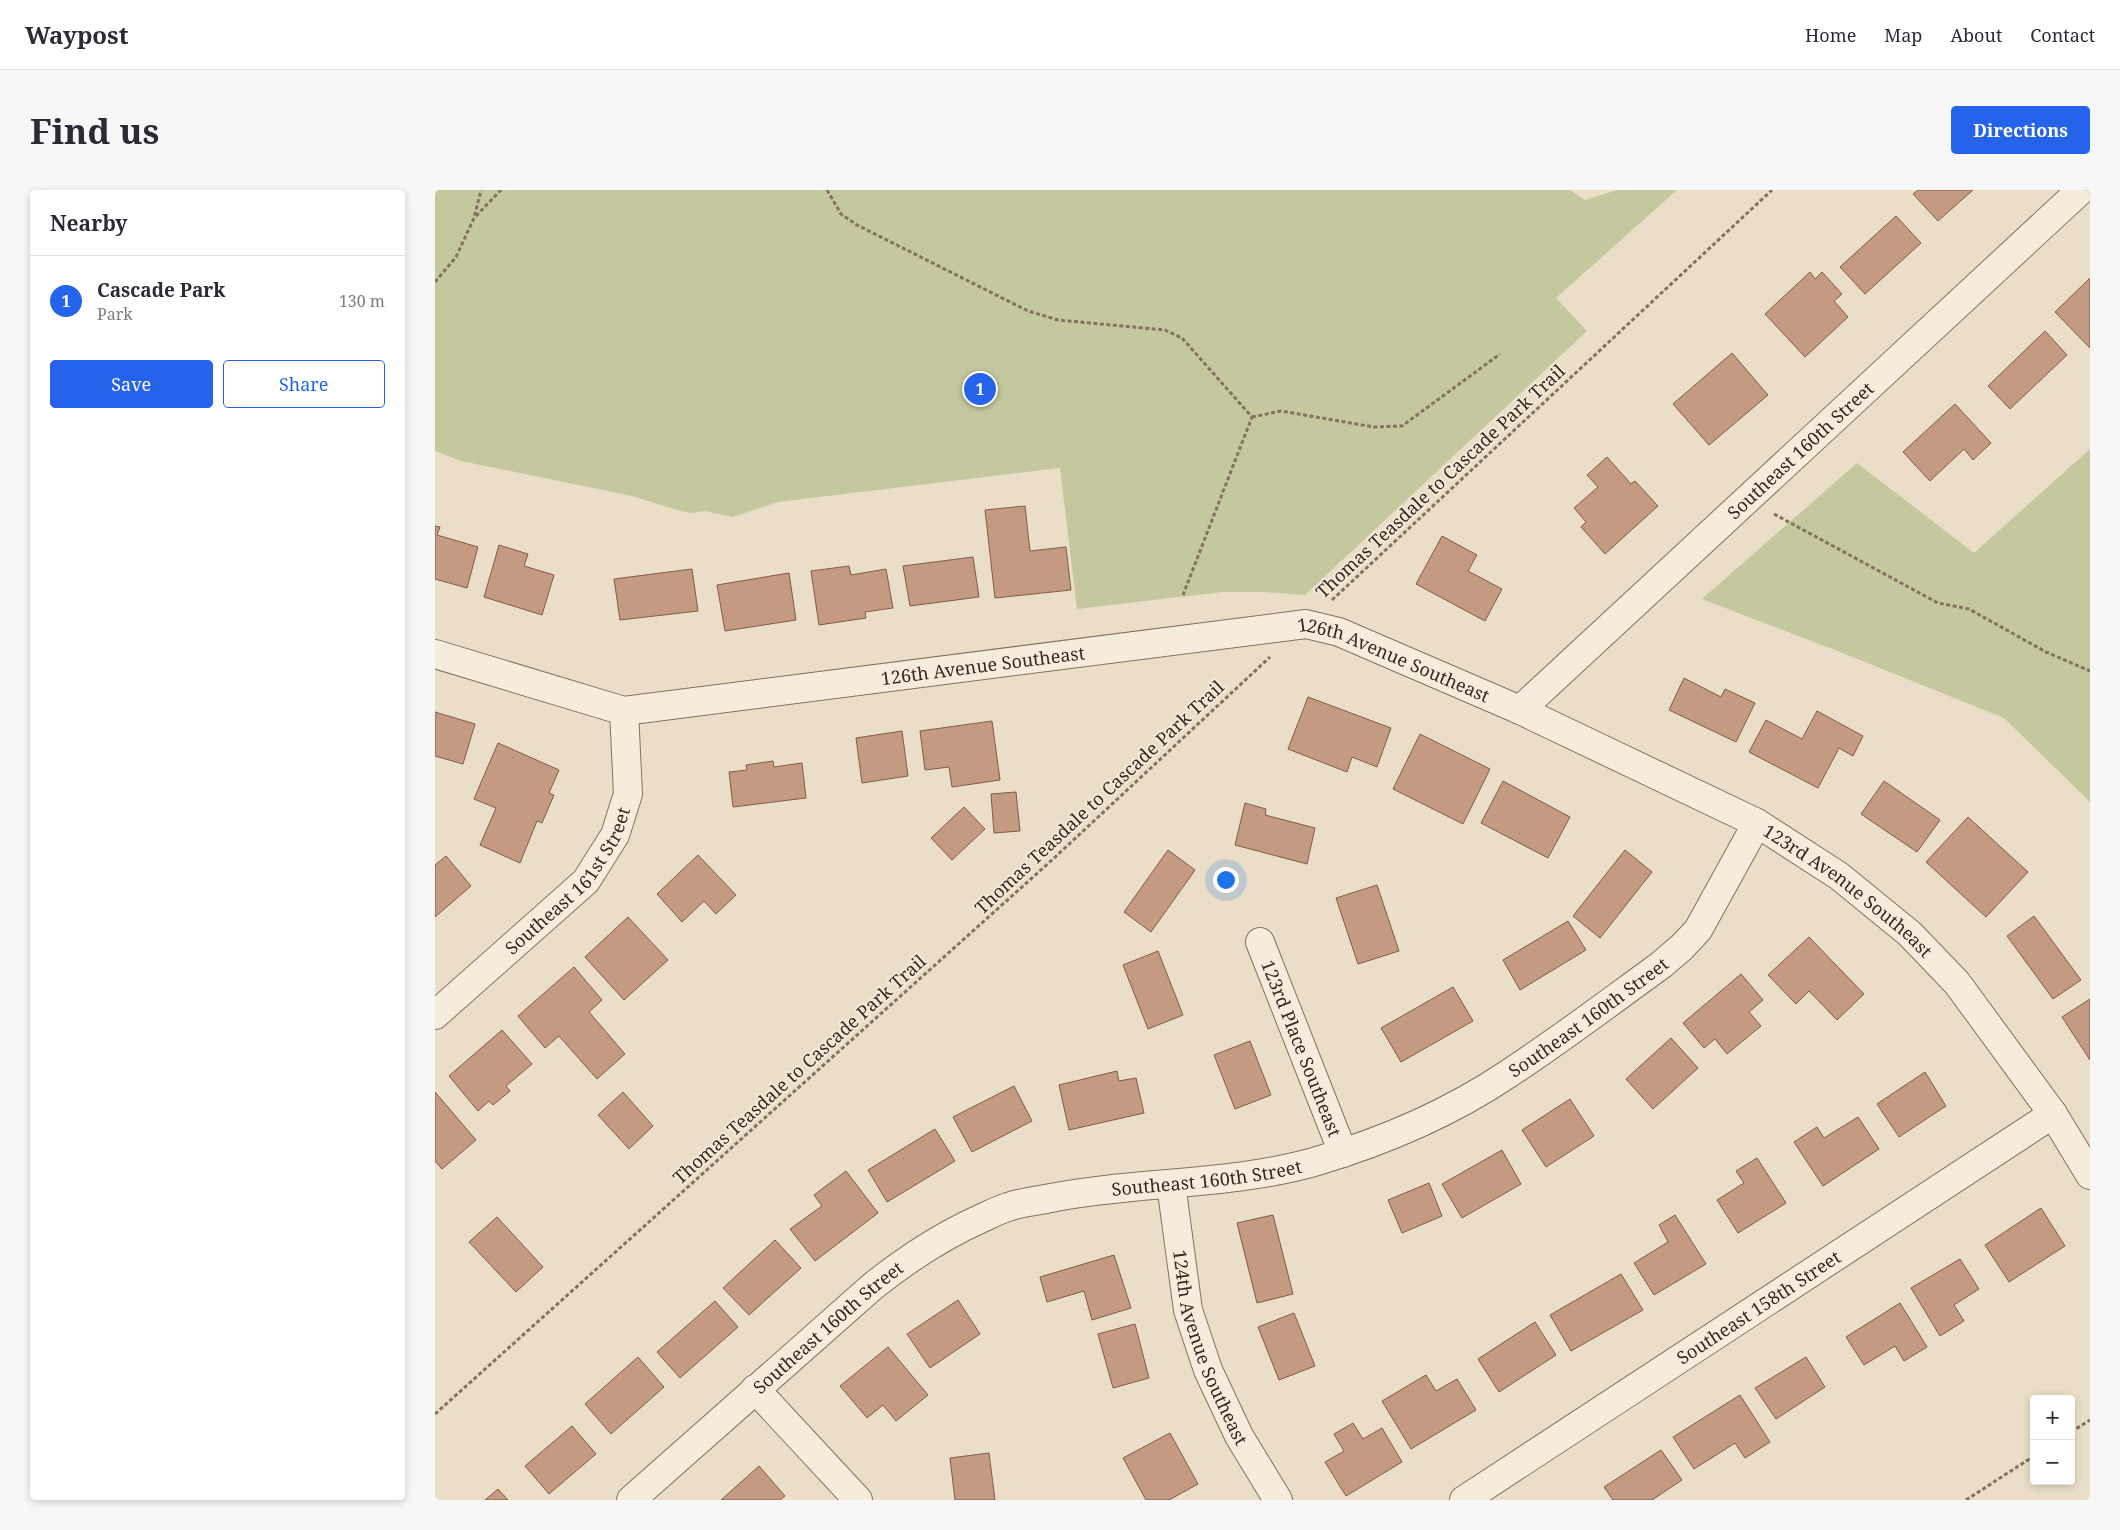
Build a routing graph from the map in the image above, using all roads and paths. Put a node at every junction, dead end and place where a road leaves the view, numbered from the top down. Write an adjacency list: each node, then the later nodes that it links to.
1 (481, 190): 6 (path)
2 (501, 190): 6 (path)
3 (827, 190): 9 (path)
4 (1772, 190): 12 (path, Thomas Teasdale to Cascade Park Trail)
5 (2081, 190): 10 (street, Southeast 160th Street)
6 (474, 218): 7 (path)
7 (435, 282)
8 (1500, 354): 9 (path)
9 (1252, 417): 11 (path)
10 (1750, 497): 14 (path); 15 (street, Southeast 160th Street)
11 (1183, 595)
12 (1306, 624): 15 (street, 126th Avenue Southeast); 16 (street, 126th Avenue Southeast); 25 (path, Thomas Teasdale to Cascade Park Trail)
13 (435, 654): 16 (street, 126th Avenue Southeast)
14 (2090, 671)
15 (1520, 710): 17 (street, 123rd Avenue Southeast)
16 (624, 711): 19 (street, Southeast 161st Street)
17 (1757, 823): 20 (street, 123rd Avenue Southeast); 21 (street, Southeast 160th Street)
18 (1260, 942): 21 (street, 123rd Place Southeast)
19 (435, 1015)
20 (2053, 1114): 22 (street, 123rd Avenue Southeast); 32 (street, Southeast 158th Street)
21 (1343, 1153): 23 (street, Southeast 160th Street)
22 (2090, 1175)
23 (1171, 1184): 24 (street, Southeast 160th Street); 31 (street, 124th Avenue Southeast)
24 (755, 1390): 29 (street, Southeast 160th Street); 30 (street)
25 (435, 1414)
26 (2090, 1420): 27 (path)
27 (2075, 1429)
28 (2030, 1459): 33 (path)
29 (631, 1500)
30 (858, 1500)
31 (1278, 1500)
32 (1464, 1500)
33 (1965, 1500)

